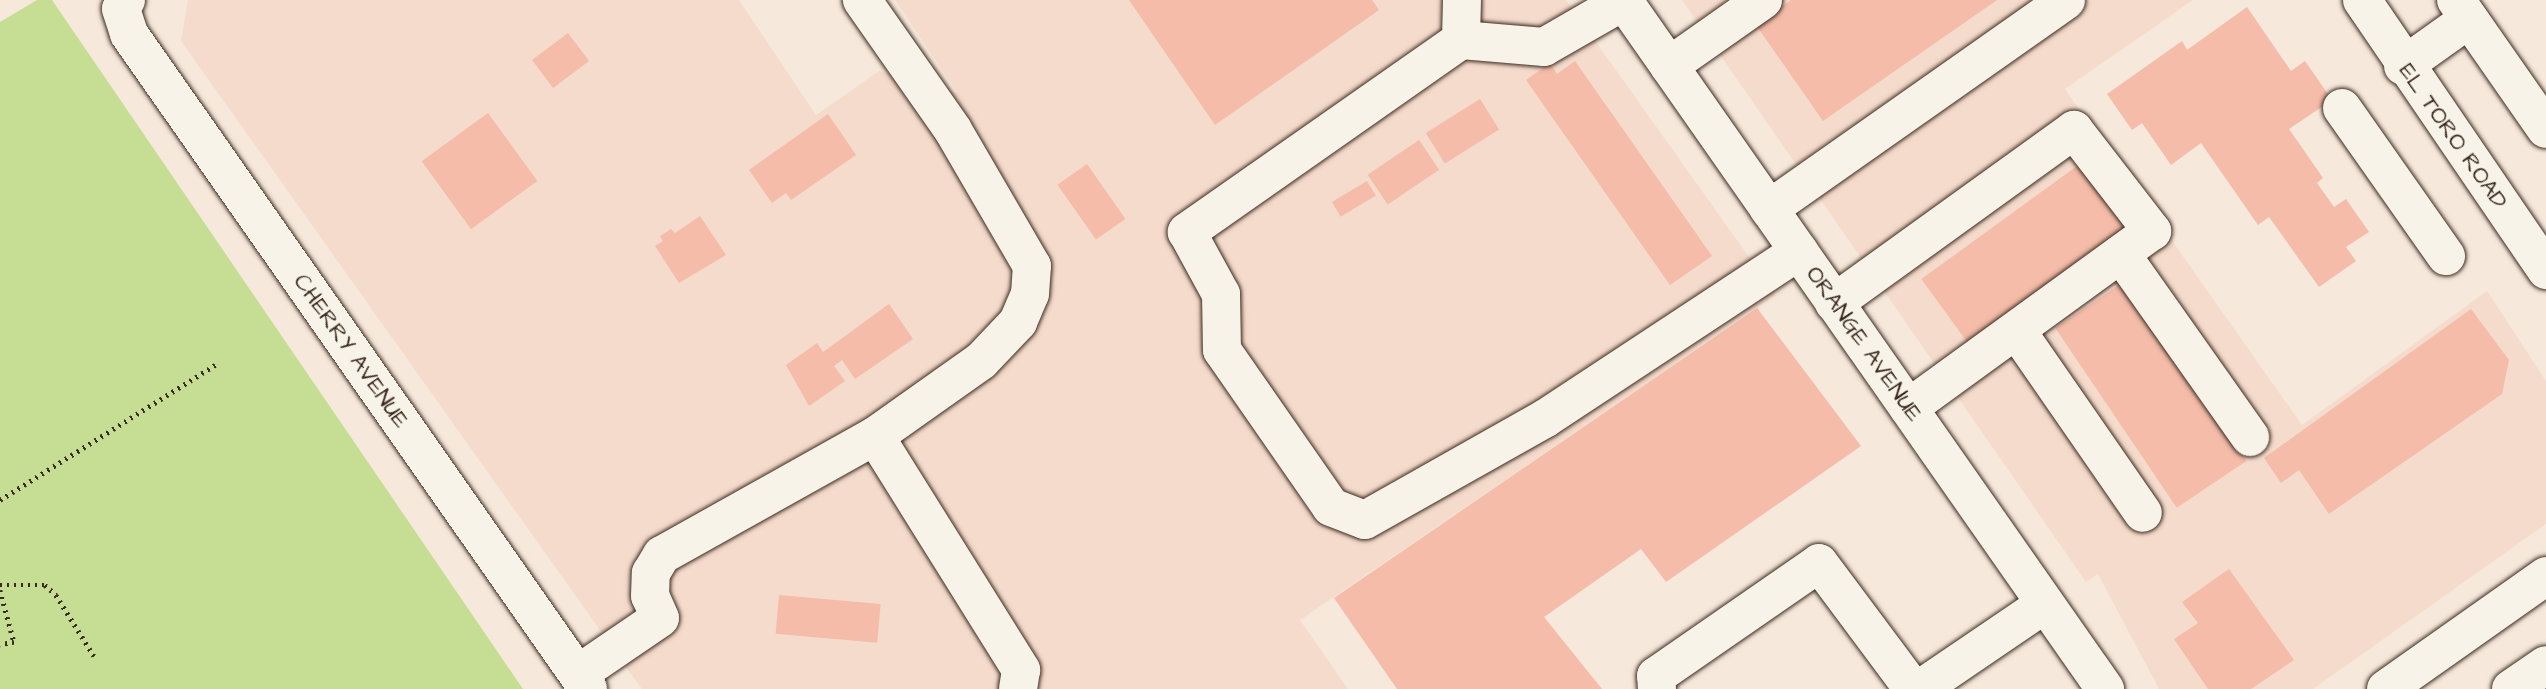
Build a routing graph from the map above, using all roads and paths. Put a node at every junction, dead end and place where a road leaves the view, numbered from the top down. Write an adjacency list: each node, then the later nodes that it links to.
1 (862, 0): 23 (street)
2 (1462, 0): 9 (street)
3 (1623, 0): 9 (street); 10 (street, ORANGE AVENUE)
4 (1763, 0): 10 (street)
5 (2066, 0): 14 (street)
6 (2362, 0): 11 (street, EL TORO ROAD)
7 (124, 5): 34 (street, CHERRY AVENUE)
8 (2462, 10): 11 (street); 13 (street)
9 (1461, 40): 15 (street)
10 (1669, 66): 14 (street, ORANGE AVENUE)
11 (2403, 66): 18 (street, EL TORO ROAD)
12 (2342, 108): 17 (street)
13 (2546, 129)
14 (1769, 209): 15 (street, ORANGE AVENUE)
15 (1798, 251): 19 (street, ORANGE AVENUE)
16 (2121, 254): 19 (street); 20 (street); 24 (street)
17 (2446, 256)
18 (2546, 270)
19 (1835, 303): 22 (street, ORANGE AVENUE)
20 (2017, 331): 22 (street); 26 (street)
21 (215, 365): 25 (path)
22 (1908, 408): 29 (street, ORANGE AVENUE)
23 (875, 436): 34 (street); 35 (street)
24 (2250, 437)
25 (0, 500)
26 (2143, 513)
27 (2546, 576): 40 (street)
28 (0, 588): 30 (path); 32 (path)
29 (2045, 604): 38 (street); 39 (street, ORANGE AVENUE)
30 (3, 613): 31 (path)
31 (0, 645)
32 (96, 659)
33 (2546, 665): 41 (street)
34 (583, 682)
35 (1018, 689)
36 (1657, 689): 37 (street)
37 (1913, 689)
38 (1920, 689)
39 (2105, 689)
40 (2386, 689)
41 (2511, 689)

